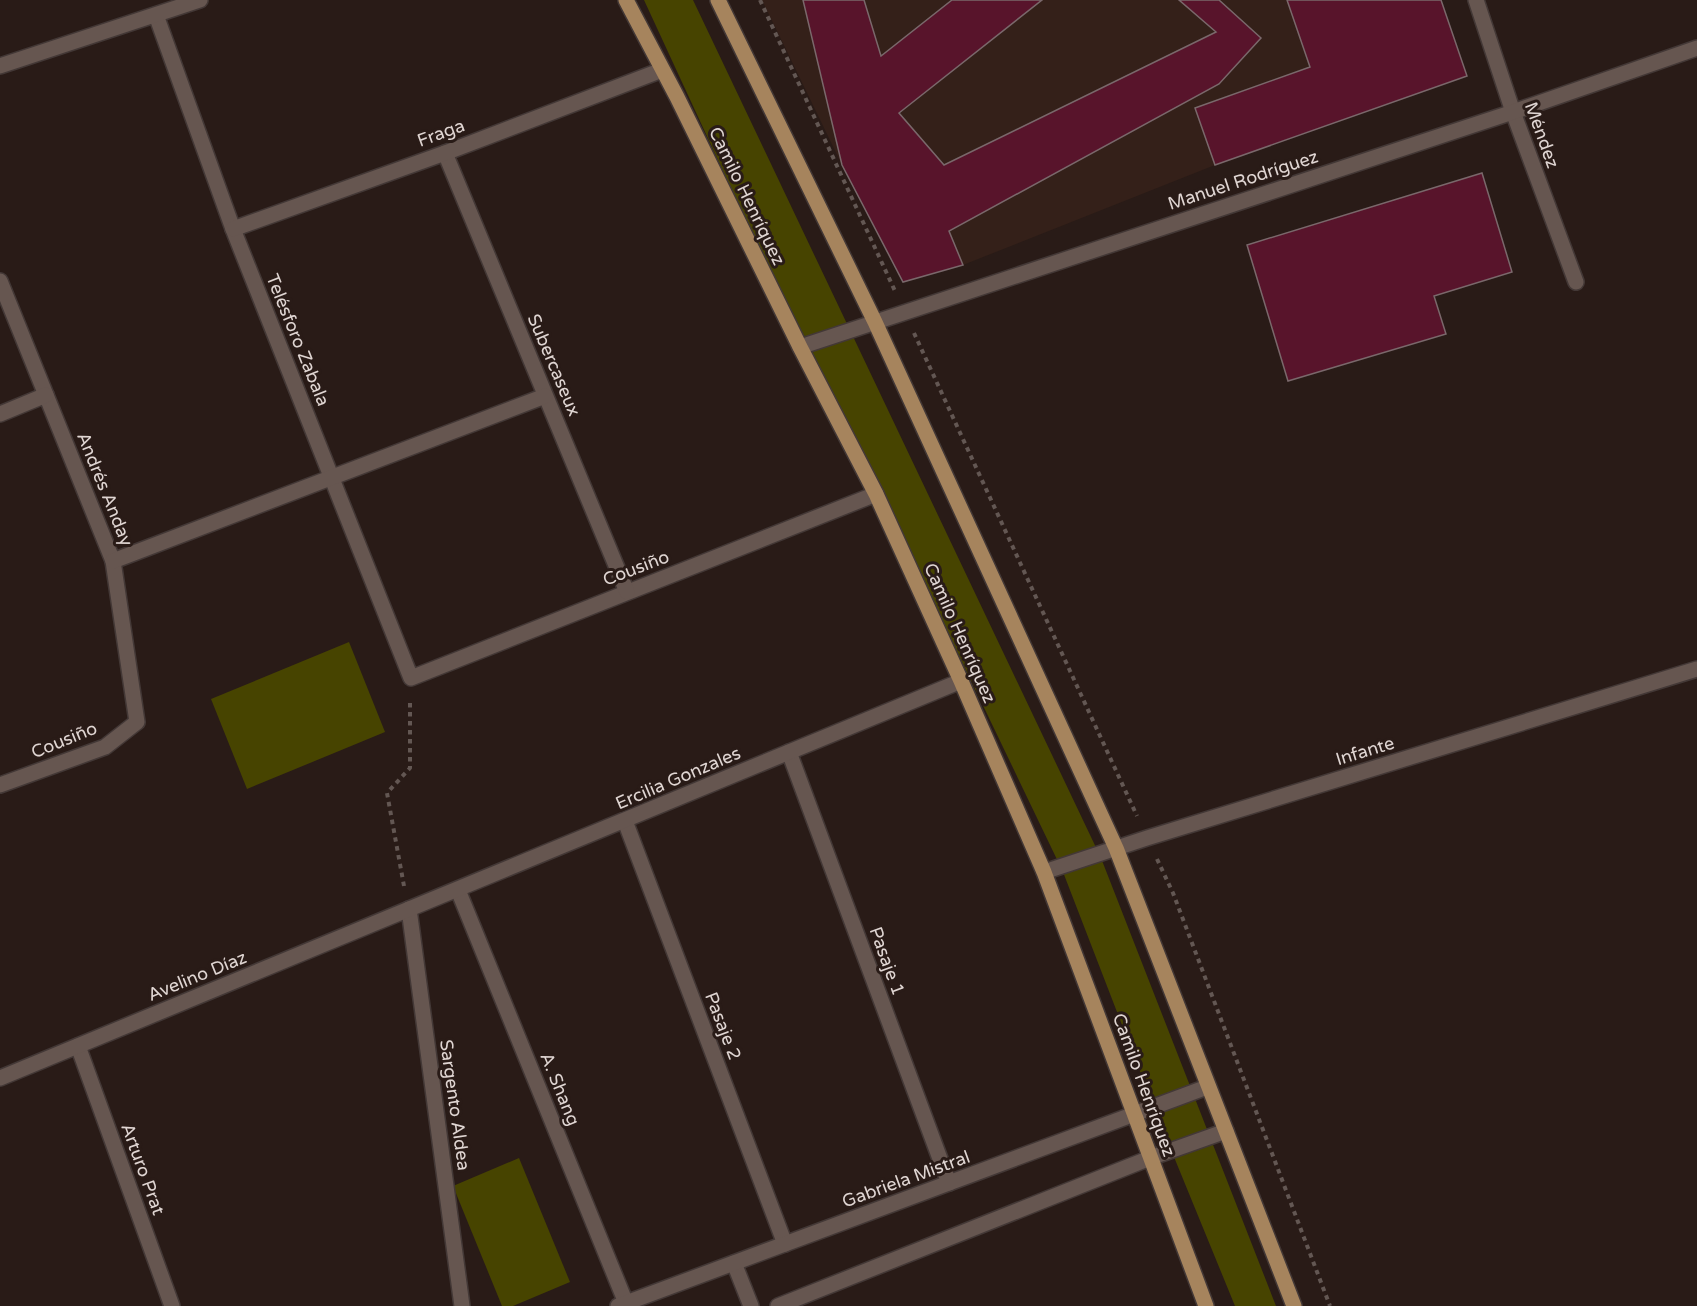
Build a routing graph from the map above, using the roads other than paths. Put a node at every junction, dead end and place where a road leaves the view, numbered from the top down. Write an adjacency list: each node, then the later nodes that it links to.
1 (201, 0): 5 (street)
2 (626, 0): 8 (main road, Camilo Henríquez)
3 (718, 0): 14 (main road)
4 (1476, 0): 9 (street, Méndez)
5 (156, 15): 7 (street); 11 (street, Telésforo Zabala)
6 (1697, 48): 9 (street, Manuel Rodríguez)
7 (0, 66)
8 (662, 70): 10 (street, Fraga); 15 (main road, Camilo Henríquez)
9 (1513, 112): 13 (street, Méndez); 14 (street, Manuel Rodríguez)
10 (445, 153): 11 (street, Fraga); 17 (street, Subercaseux)
11 (233, 229): 19 (street, Telésforo Zabala)
12 (0, 281): 16 (street, Andrés Anday)
13 (1576, 282)
14 (875, 322): 15 (street, Manuel Rodríguez); 30 (main road)
15 (800, 347): 20 (main road, Camilo Henríquez)
16 (46, 395): 18 (street); 21 (street, Andrés Anday)
17 (545, 396): 19 (street); 22 (street, Subercaseux)
18 (0, 414)
19 (332, 477): 21 (street); 24 (street, Telésforo Zabala)
20 (876, 494): 22 (street, Cousiño); 25 (main road, Camilo Henríquez)
21 (113, 561): 26 (street, Andrés Anday)
22 (627, 592): 24 (street, Cousiño)
23 (1697, 669): 30 (street, Infante)
24 (411, 678)
25 (961, 681): 27 (street, Ercilia Gonzales); 31 (main road, Camilo Henríquez)
26 (137, 722): 28 (street, Cousiño)
27 (789, 752): 29 (street, Ercilia Gonzales); 40 (street, Pasaje 1)
28 (0, 785)
29 (625, 821): 32 (street, Ercilia Gonzales); 41 (street, Pasaje 2)
30 (1116, 848): 31 (street, Infante); 36 (main road)
31 (1044, 872): 37 (main road, Camilo Henríquez)
32 (458, 890): 33 (street, Ercilia Gonzales); 43 (street, A. Shang)
33 (409, 909): 34 (street, Avelino Díaz); 45 (street, Sargento Aldea)
34 (78, 1046): 35 (street, Avelino Díaz); 44 (street, Arturo Prat)
35 (0, 1078)
36 (1208, 1087): 37 (street, Gabriela Mistral); 38 (main road)
37 (1134, 1115): 39 (main road, Camilo Henríquez); 40 (street, Gabriela Mistral)
38 (1226, 1131): 39 (street); 49 (main road)
39 (1150, 1158): 47 (street); 48 (main road, Camilo Henríquez)
40 (949, 1183): 41 (street, Gabriela Mistral)
41 (785, 1244): 42 (street, Gabriela Mistral)
42 (734, 1263): 43 (street, Gabriela Mistral); 46 (street)
43 (622, 1305)
44 (172, 1306)
45 (462, 1306)
46 (751, 1306)
47 (778, 1306)
48 (1206, 1306)
49 (1294, 1306)

